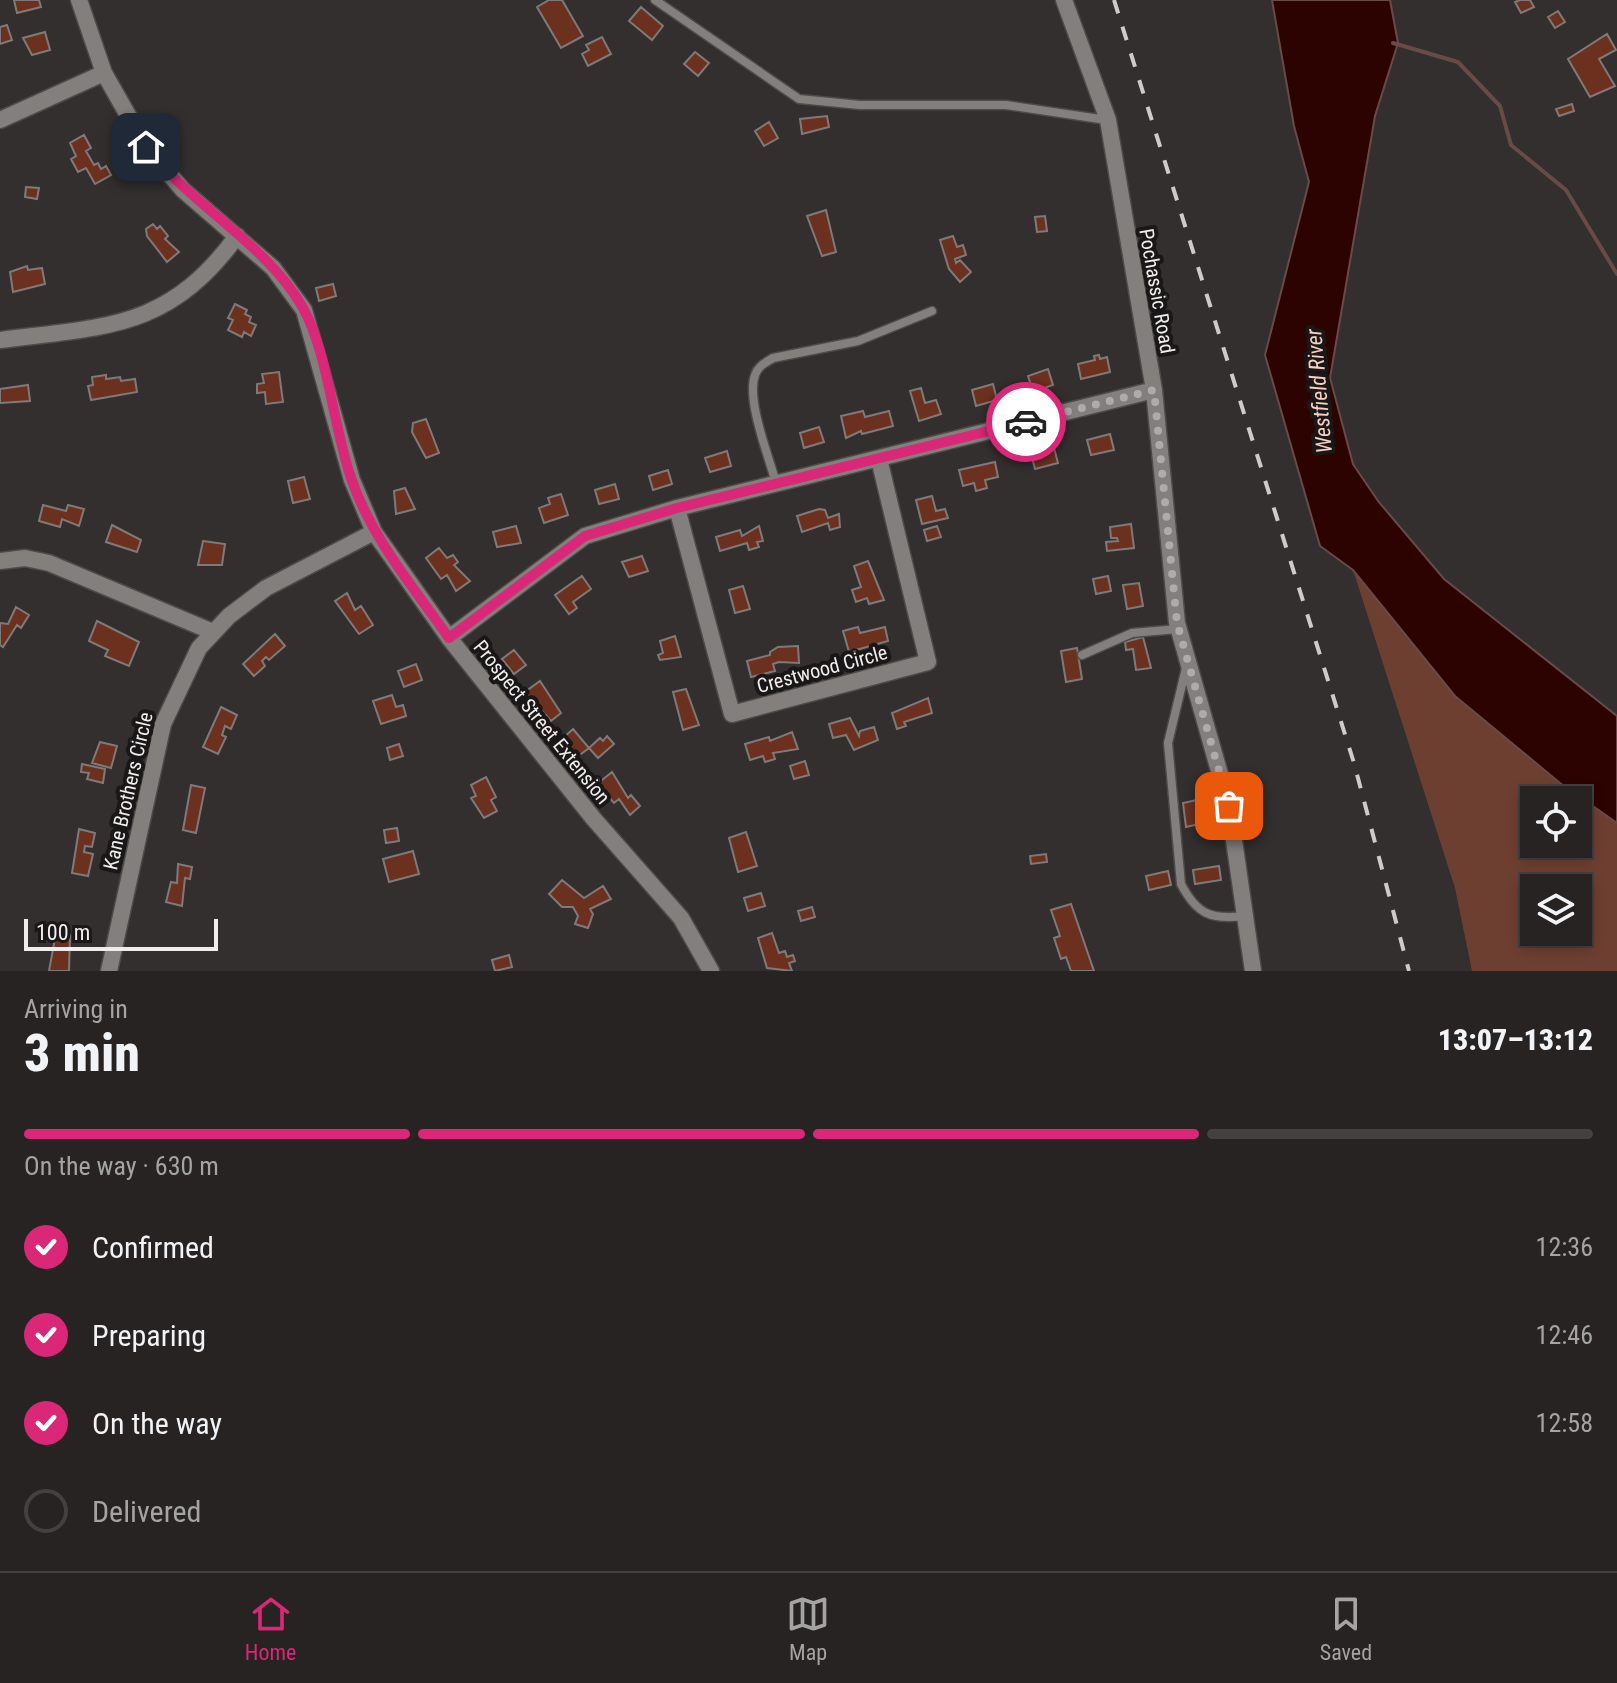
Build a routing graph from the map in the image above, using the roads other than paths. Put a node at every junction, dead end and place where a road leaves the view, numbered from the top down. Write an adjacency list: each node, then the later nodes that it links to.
1 (79, 0): 4 (street, Prospect Street Extension)
2 (655, 0): 6 (lane)
3 (1064, 0): 6 (street, Pochassic Road)
4 (104, 73): 5 (street); 7 (street, Prospect Street Extension)
5 (0, 120)
6 (1108, 120): 10 (street, Pochassic Road)
7 (237, 236): 9 (street); 14 (street, Prospect Street Extension)
8 (932, 311): 12 (lane)
9 (0, 340)
10 (1154, 390): 11 (street); 16 (street, Pochassic Road)
11 (879, 459): 12 (street); 13 (street, Crestwood Circle)
12 (776, 484): 13 (street)
13 (677, 508): 18 (street)
14 (374, 532): 17 (street, Kane Brothers Circle); 18 (street, Prospect Street Extension)
15 (0, 561): 17 (street)
16 (1178, 629): 19 (lane); 20 (street, Pochassic Road)
17 (213, 632): 22 (street, Kane Brothers Circle)
18 (449, 638): 23 (street, Prospect Street Extension)
19 (1082, 655)
20 (1188, 663): 21 (street, Pochassic Road); 21 (lane)
21 (1245, 916): 24 (street, Pochassic Road)
22 (109, 971)
23 (711, 971)
24 (1253, 971)

